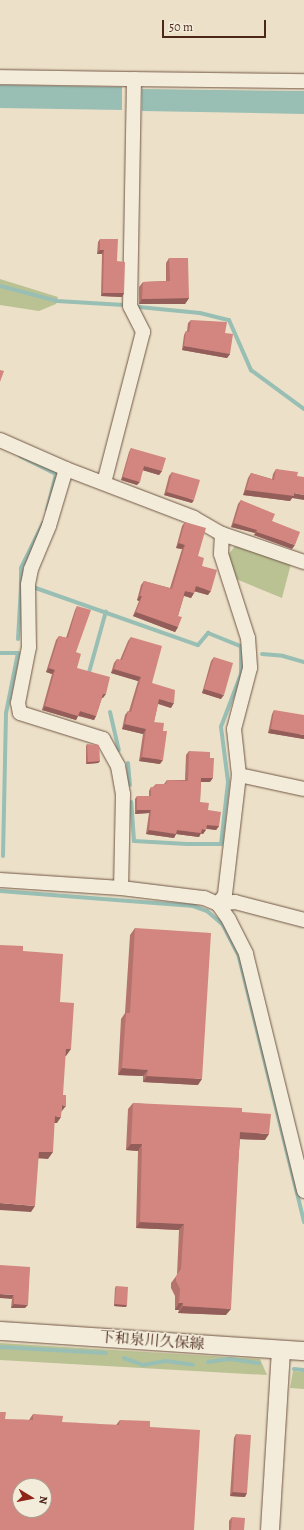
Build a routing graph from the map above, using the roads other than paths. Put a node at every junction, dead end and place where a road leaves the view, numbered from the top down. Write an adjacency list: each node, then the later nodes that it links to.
1 (0, 77): 2 (street)
2 (134, 79): 3 (street); 6 (street)
3 (304, 81)
4 (0, 440): 5 (street)
5 (66, 469): 6 (street); 12 (street)
6 (104, 483): 7 (street)
7 (222, 534): 8 (street); 9 (street)
8 (304, 562)
9 (239, 775): 10 (street); 13 (street)
10 (304, 789)
11 (0, 880): 12 (street)
12 (122, 888): 13 (street)
13 (218, 904): 14 (street); 15 (street)
14 (304, 920)
15 (304, 1191)
16 (0, 1331): 17 (street, 下和泉川久保線)
17 (281, 1350): 18 (street, 下和泉川久保線); 19 (street)
18 (304, 1351)
19 (270, 1530)

